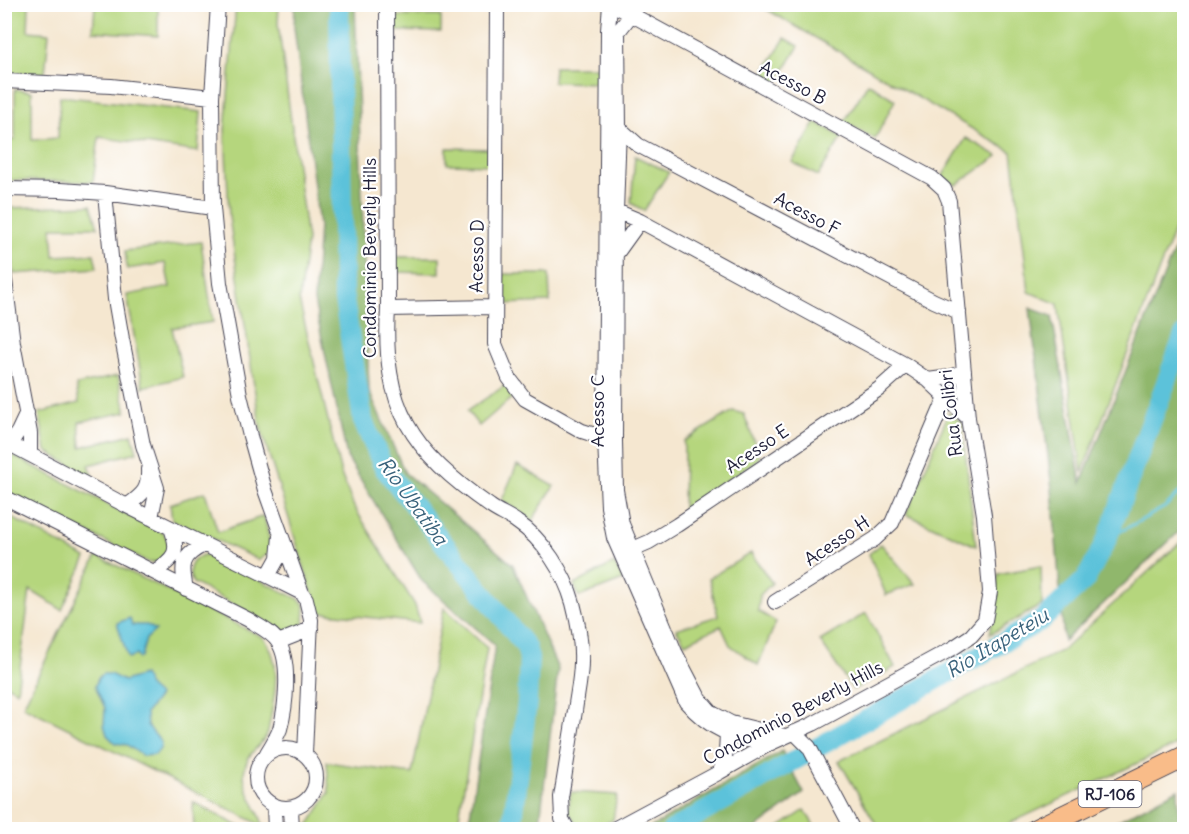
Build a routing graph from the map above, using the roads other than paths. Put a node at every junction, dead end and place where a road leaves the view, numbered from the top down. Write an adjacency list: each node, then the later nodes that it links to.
1 (218, 4): 8 (street)
2 (387, 4): 21 (street, Condominio Beverly Hills)
3 (497, 4): 20 (street, Acesso D)
4 (611, 4): 5 (street, Acesso B); 6 (street, Acesso C)
5 (631, 15): 6 (street); 14 (street, Acesso B)
6 (613, 31): 9 (street, Acesso C)
7 (4, 81): 8 (street)
8 (212, 97): 15 (street)
9 (613, 127): 10 (street, Acesso F); 11 (street, Acesso C)
10 (639, 145): 11 (street); 22 (street, Acesso F)
11 (612, 153): 16 (street, Acesso C)
12 (4, 189): 13 (street)
13 (105, 194): 15 (street); 32 (street)
14 (949, 201): 22 (street, Rua Colibri)
15 (213, 208): 37 (street)
16 (611, 211): 17 (street); 18 (street, Acesso C); 29 (street, Acesso C)
17 (640, 221): 18 (street); 23 (street)
18 (617, 253): 29 (street, Acesso C)
19 (4, 272): 27 (street)
20 (494, 307): 21 (street); 29 (street, Acesso D)
21 (388, 309): 66 (street, Condominio Beverly Hills)
22 (959, 312): 24 (street, Rua Colibri)
23 (906, 365): 25 (street); 39 (street, Acesso E)
24 (964, 370): 25 (street); 28 (street, Rua Colibri)
25 (928, 380): 26 (street)
26 (946, 397): 28 (street); 44 (street, Acesso H)
27 (27, 413): 30 (street); 31 (street)
28 (968, 418): 45 (street, Rua Colibri)
29 (610, 441): 39 (street, Acesso C)
30 (7, 442): 31 (street)
31 (30, 454): 34 (street)
32 (148, 464): 34 (street); 35 (street)
33 (4, 497): 40 (street)
34 (127, 506): 35 (street)
35 (151, 518): 36 (street)
36 (171, 528): 38 (street); 40 (street)
37 (280, 530): 41 (street); 43 (street)
38 (204, 545): 41 (street); 42 (street)
39 (627, 552): 53 (street, Acesso C); 54 (street, Acesso C)
40 (154, 572): 42 (street)
41 (268, 576): 43 (street)
42 (186, 589): 47 (street)
43 (302, 593): 46 (street)
44 (775, 602)
45 (985, 620): 52 (street, Condominio Beverly Hills)
46 (311, 629): 47 (street); 49 (street)
47 (278, 642): 48 (street)
48 (285, 670): 49 (street); 50 (street)
49 (308, 673): 51 (street)
50 (284, 711): 51 (street); 57 (street)
51 (306, 713): 58 (street)
52 (813, 723): 54 (street, Condominio Beverly Hills); 56 (street)
53 (727, 734): 55 (street, Acesso C); 60 (street)
54 (789, 734): 55 (street, Condominio Beverly Hills); 56 (street)
55 (769, 744): 60 (street, Condominio Beverly Hills)
56 (812, 752): 68 (street)
57 (267, 753): 58 (street); 62 (street)
58 (305, 754): 63 (street)
59 (1185, 757): 69 (highway, RJ-106)
60 (720, 772): 67 (street, Condominio Beverly Hills)
61 (1185, 772): 70 (highway, RJ-106)
62 (274, 806): 63 (street); 64 (street)
63 (291, 808): 65 (street)
64 (274, 830)
65 (292, 830)
66 (568, 830)
67 (612, 830)
68 (853, 830)
69 (1035, 830)
70 (1067, 830)

